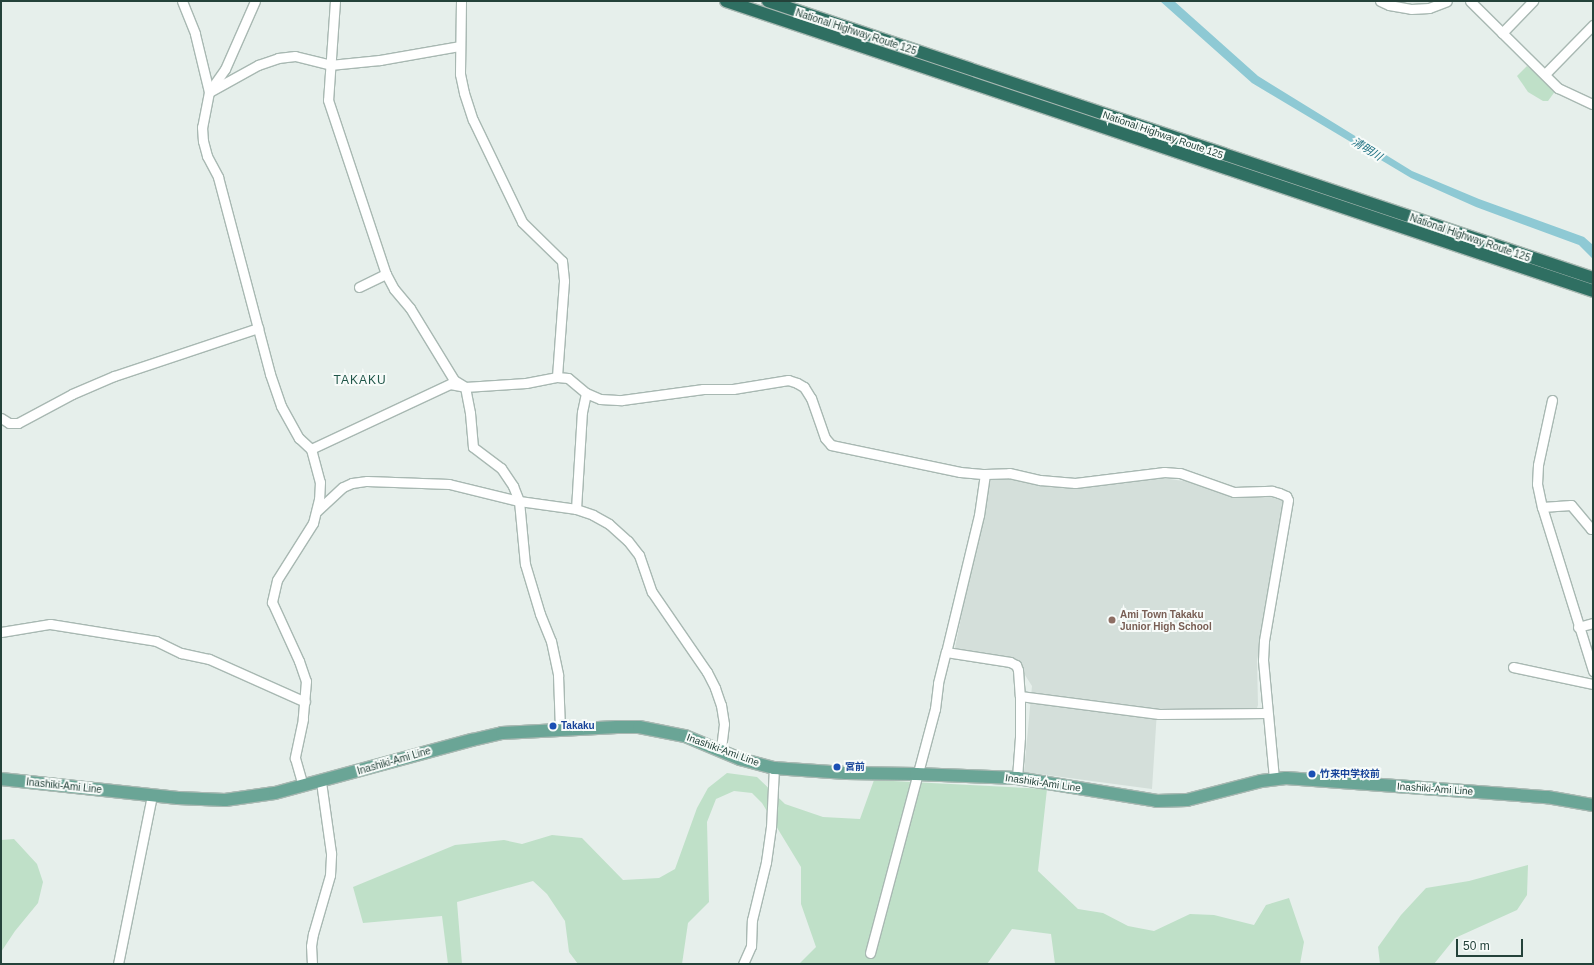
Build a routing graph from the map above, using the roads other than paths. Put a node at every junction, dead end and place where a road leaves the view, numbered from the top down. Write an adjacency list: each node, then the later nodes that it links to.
1 (182, 1): 16 (street)
2 (255, 1): 16 (street)
3 (335, 1): 14 (street)
4 (461, 1): 13 (street)
5 (726, 1): 21 (highway, National Highway Route 125)
6 (768, 1): 19 (highway, National Highway Route 125)
7 (1380, 1): 8 (street)
8 (1447, 1)
9 (1470, 1): 12 (street)
10 (1533, 1): 12 (street)
11 (1593, 25): 15 (street)
12 (1502, 33): 15 (street)
13 (459, 46): 14 (street); 23 (street)
14 (330, 65): 16 (street); 18 (street)
15 (1545, 74): 17 (street)
16 (209, 92): 22 (street)
17 (1593, 104)
18 (386, 274): 20 (street); 24 (street)
19 (1593, 278)
20 (359, 287)
21 (1593, 291)
22 (258, 328): 27 (street); 28 (street)
23 (556, 377): 24 (street); 25 (street)
24 (464, 387): 28 (street); 30 (street)
25 (586, 393): 29 (street); 32 (street)
26 (1552, 400): 31 (street)
27 (1, 418)
28 (311, 449): 33 (street)
29 (985, 474): 38 (street); 45 (street)
30 (519, 501): 32 (street); 33 (street); 46 (street)
31 (1542, 507): 34 (street); 36 (street)
32 (576, 509): 47 (street)
33 (317, 511): 44 (street)
34 (1593, 528)
35 (1593, 622): 36 (street)
36 (1578, 628): 39 (street)
37 (1, 632): 44 (street)
38 (946, 652): 43 (street); 49 (street)
39 (1591, 656): 41 (street)
40 (1513, 667): 42 (street)
41 (1593, 671)
42 (1593, 684)
43 (1020, 696): 45 (street); 50 (street)
44 (305, 702): 54 (street)
45 (1267, 713): 52 (street)
46 (560, 730): 47 (main road, Inashiki-Ami Line); 53 (main road, Inashiki-Ami Line)
47 (721, 750): 48 (main road, Inashiki-Ami Line)
48 (774, 768): 49 (main road, Inashiki-Ami Line); 60 (street)
49 (916, 774): 50 (main road, Inashiki-Ami Line); 57 (street)
50 (1017, 778): 52 (main road, Inashiki-Ami Line)
51 (1, 779): 55 (main road, Inashiki-Ami Line)
52 (1274, 779): 56 (main road, Inashiki-Ami Line)
53 (321, 782): 54 (main road, Inashiki-Ami Line); 59 (street)
54 (303, 786): 55 (main road, Inashiki-Ami Line)
55 (152, 795): 58 (street)
56 (1593, 805)
57 (870, 953)
58 (118, 964)
59 (312, 964)
60 (743, 964)

